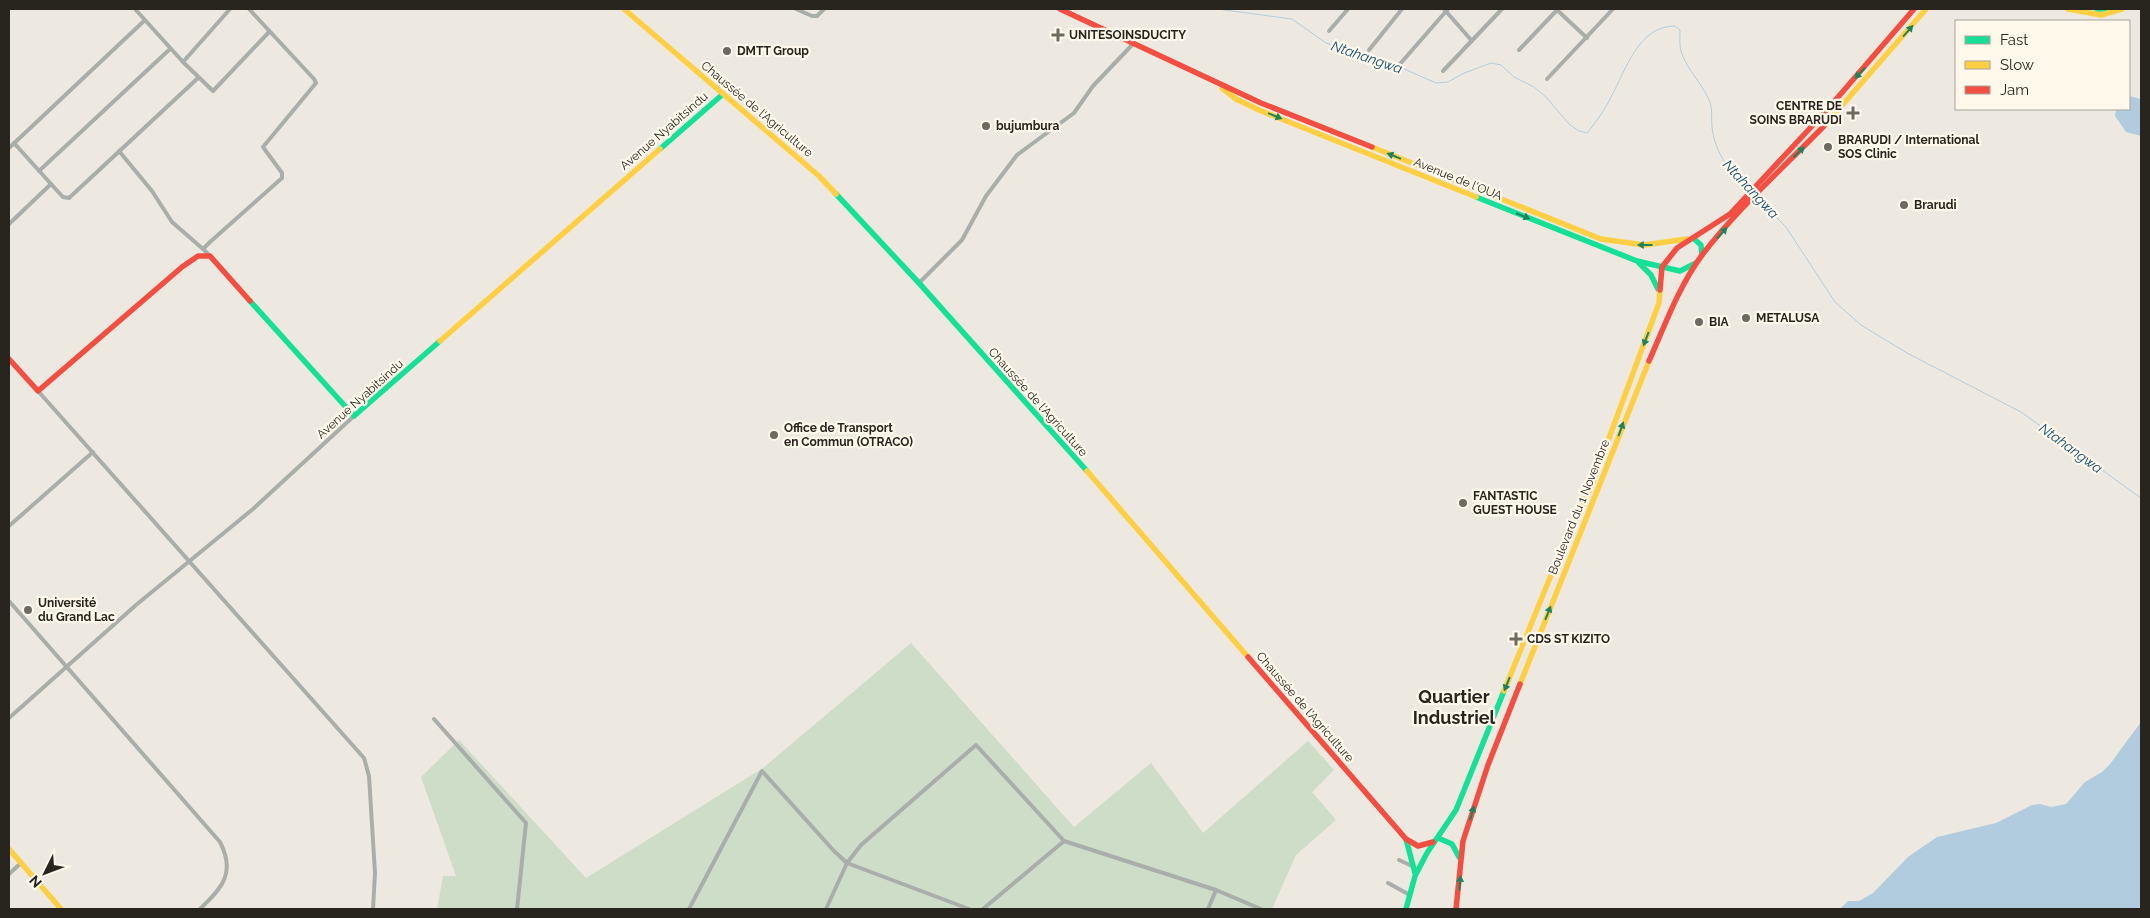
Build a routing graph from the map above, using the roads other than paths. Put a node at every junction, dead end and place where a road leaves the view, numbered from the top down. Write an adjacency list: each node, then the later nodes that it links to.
1 (135, 9): 20 (street)
2 (230, 9): 29 (street)
3 (249, 9): 22 (street)
4 (624, 9): 34 (main road, Chaussée de l'Agriculture)
5 (796, 9): 6 (street)
6 (824, 9)
7 (1060, 9): 25 (main road, Avenue de l'OUA)
8 (1348, 9): 21 (street)
9 (1402, 9): 27 (street)
10 (1446, 9): 24 (street); 30 (street)
11 (1502, 9): 24 (street)
12 (1557, 9): 23 (street); 28 (street)
13 (1613, 9): 23 (street)
14 (1914, 9): 41 (main road, Boulevard du 1 Novembre, one-way to 41)
15 (1926, 9): 41 (main road, Boulevard du 1 Novembre, one-way to 15)
16 (2068, 9): 19 (main road)
17 (2097, 9): 18 (main road)
18 (2107, 9)
19 (2122, 9)
20 (145, 20): 26 (street); 36 (street)
21 (1329, 31)
22 (269, 32): 32 (street); 44 (street)
23 (1587, 38): 33 (street)
24 (1472, 41): 31 (street)
25 (1133, 44): 35 (main road, Avenue de l'OUA); 50 (street)
26 (170, 49): 29 (street); 39 (street)
27 (1369, 50)
28 (1519, 50)
29 (183, 62): 32 (street)
30 (1400, 64)
31 (1443, 71)
32 (198, 78): 38 (street)
33 (1547, 79)
34 (723, 94): 50 (main road, Chaussée de l'Agriculture); 56 (main road, Avenue Nyabitsindu)
35 (1260, 106): 43 (main road, Avenue de l'OUA, one-way to 35); 47 (main road, Avenue de l'OUA, one-way to 47)
36 (14, 143): 37 (street); 39 (street)
37 (9, 148)
38 (119, 152): 40 (street); 44 (street)
39 (39, 171): 40 (street)
40 (51, 184): 42 (street)
41 (1746, 201): 43 (main road, Boulevard du 1 Novembre); 45 (main road, Boulevard du 1 Novembre, one-way to 41)
42 (9, 224)
43 (1693, 238): 45 (main road); 49 (main road, Boulevard du 1 Novembre)
44 (203, 249): 46 (street)
45 (1702, 255): 48 (main road, Boulevard du 1 Novembre)
46 (210, 256): 53 (main road); 56 (main road)
47 (1637, 261): 49 (main road, Avenue de l'OUA); 51 (main road)
48 (1696, 262): 49 (main road, Avenue de l'OUA); 55 (main road, Boulevard du 1 Novembre)
49 (1662, 267): 51 (main road, Boulevard du 1 Novembre)
50 (918, 282): 66 (main road, Chaussée de l'Agriculture)
51 (1659, 292): 54 (main road, Boulevard du 1 Novembre, one-way to 54)
52 (9, 359): 53 (main road)
53 (38, 391): 57 (street)
54 (1622, 400): 55 (main road); 61 (main road, Boulevard du 1 Novembre)
55 (1631, 402): 62 (main road, Boulevard du 1 Novembre, one-way to 55)
56 (354, 416): 59 (street, Avenue Nyabitsindu)
57 (93, 452): 58 (street); 59 (street)
58 (9, 526)
59 (190, 560): 63 (street, Avenue Nyabitsindu); 83 (street)
60 (9, 601): 63 (street)
61 (1517, 658): 62 (main road); 67 (main road, Boulevard du 1 Novembre, one-way to 67)
62 (1528, 663): 71 (main road, Boulevard du 1 Novembre, one-way to 62)
63 (67, 666): 64 (street, Avenue Nyabitsindu); 82 (street)
64 (9, 718)
65 (434, 719): 84 (street)
66 (1406, 839): 67 (main road); 74 (main road, Chaussée de l'Agriculture)
67 (1436, 840): 71 (main road); 75 (main road, Boulevard du 1 Novembre)
68 (1064, 841): 73 (street); 78 (street); 88 (street)
69 (9, 849): 72 (main road)
70 (1399, 860): 74 (street)
71 (1460, 861): 80 (main road, Boulevard du 1 Novembre, one-way to 71)
72 (21, 863): 76 (street); 81 (main road)
73 (847, 863): 85 (street); 86 (street); 87 (street)
74 (1412, 866): 75 (main road, Chaussée de l'Agriculture)
75 (1415, 873): 79 (main road, Boulevard du 1 Novembre)
76 (9, 874)
77 (1388, 883): 79 (street)
78 (1216, 890): 89 (street); 90 (street)
79 (1408, 894): 91 (main road, Boulevard du 1 Novembre)
80 (1457, 908)
81 (61, 909)
82 (200, 909)
83 (373, 909)
84 (516, 909)
85 (689, 909)
86 (826, 909)
87 (968, 909)
88 (983, 909)
89 (1208, 909)
90 (1261, 909)
91 (1406, 909)

